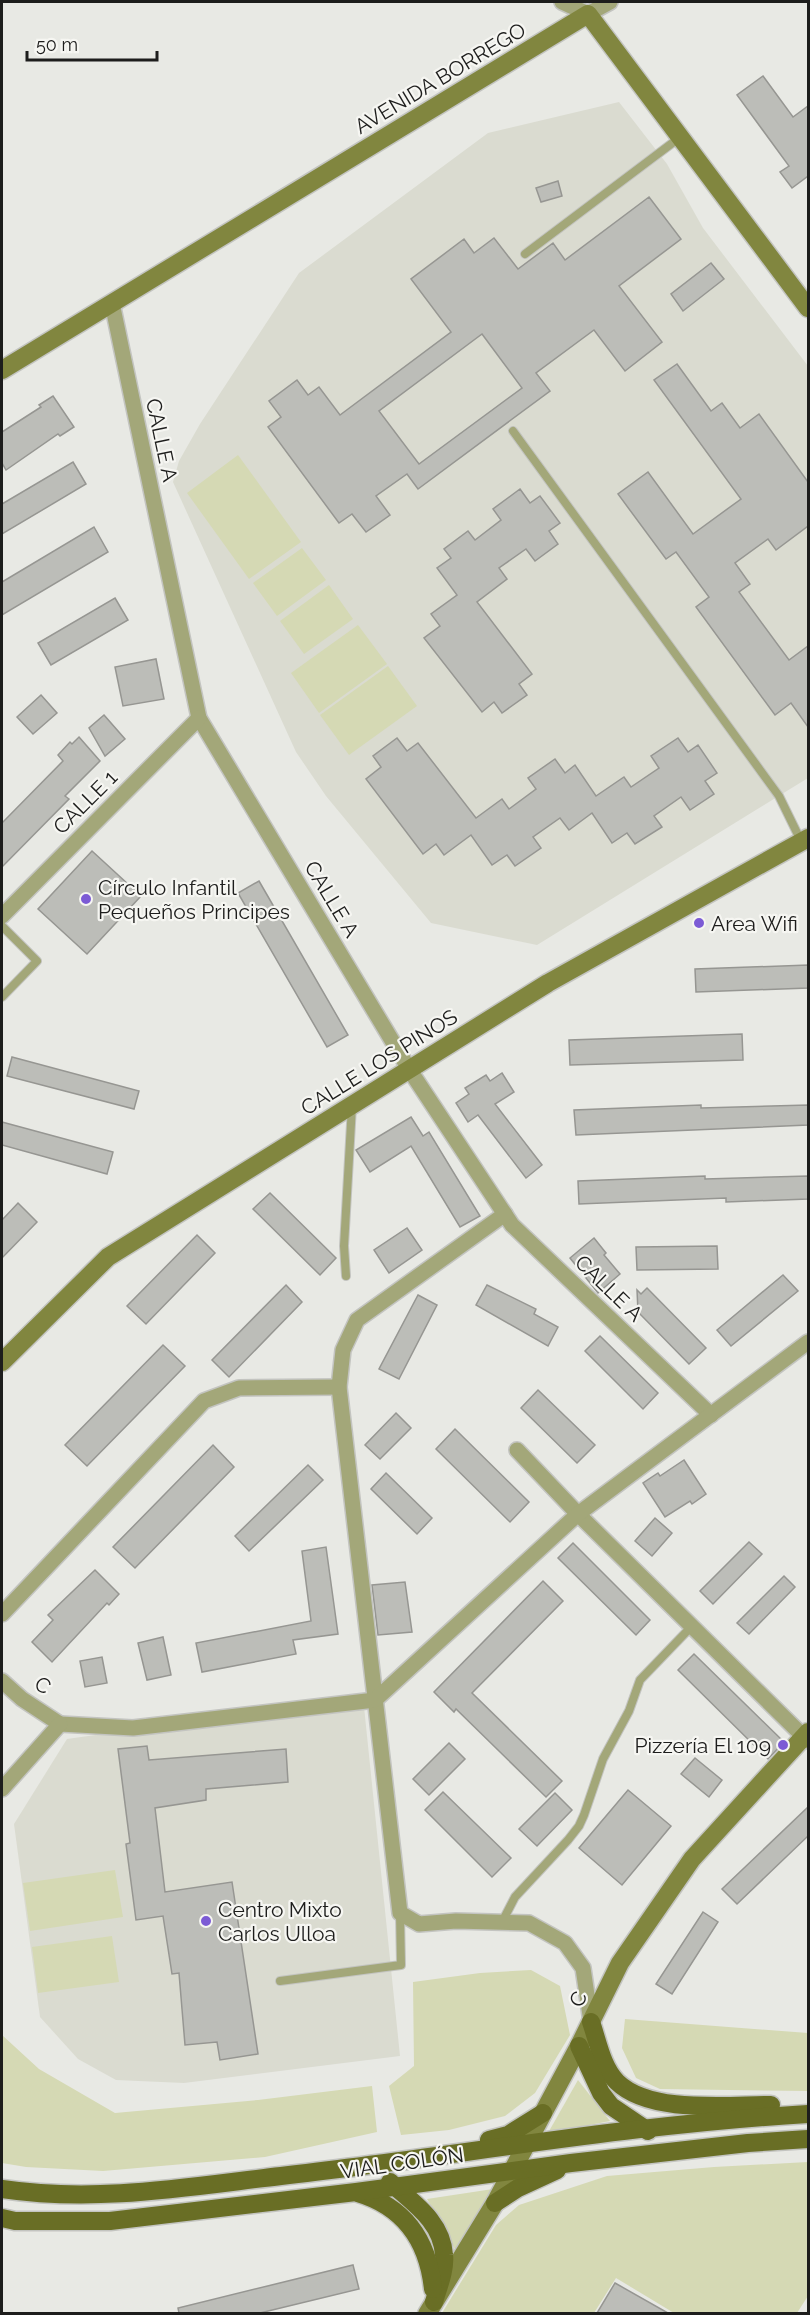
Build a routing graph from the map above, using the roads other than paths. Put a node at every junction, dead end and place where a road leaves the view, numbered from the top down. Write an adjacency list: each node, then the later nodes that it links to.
1 (562, 2): 3 (street)
2 (610, 2): 3 (street)
3 (588, 14): 4 (street); 6 (street, AVENIDA BORREGO)
4 (681, 137): 5 (lane); 7 (street)
5 (525, 254)
6 (112, 303): 8 (street, AVENIDA BORREGO); 10 (street, CALLE A)
7 (808, 308)
8 (2, 370)
9 (513, 430): 11 (lane)
10 (199, 718): 12 (street, CALLE 1); 15 (street, CALLE A)
11 (806, 845): 15 (street, CALLE LOS PINOS)
12 (2, 916)
13 (2, 926): 14 (lane)
14 (2, 997)
15 (409, 1069): 16 (street, CALLE LOS PINOS); 17 (street, CALLE A)
16 (352, 1105): 18 (lane); 20 (street, CALLE LOS PINOS)
17 (505, 1214): 21 (street); 22 (street, CALLE A)
18 (346, 1276)
19 (808, 1342): 22 (street)
20 (2, 1362)
21 (339, 1387): 25 (street); 28 (street)
22 (711, 1415): 24 (street)
23 (517, 1450): 24 (street)
24 (578, 1514): 26 (street); 28 (street)
25 (2, 1614)
26 (692, 1626): 30 (street); 33 (lane)
27 (2, 1681): 29 (street, C)
28 (375, 1700): 29 (street); 32 (street)
29 (60, 1724): 31 (street)
30 (807, 1736): 35 (street, C)
31 (2, 1789)
32 (400, 1913): 33 (street); 34 (lane)
33 (502, 1922): 35 (street)
34 (280, 1981)
35 (591, 2022): 36 (street, C); 37 (main road)
36 (579, 2046): 38 (street, C); 40 (main road)
37 (808, 2106)
38 (543, 2113): 42 (street, C); 44 (main road)
39 (808, 2114): 40 (main road, VIAL COLÓN)
40 (646, 2130): 42 (main road, VIAL COLÓN); 43 (main road)
41 (808, 2139): 43 (main road, VIAL COLÓN)
42 (527, 2144): 44 (main road, VIAL COLÓN); 47 (street, C)
43 (677, 2151): 45 (main road, VIAL COLÓN)
44 (433, 2156): 46 (main road, VIAL COLÓN)
45 (572, 2163): 47 (main road, VIAL COLÓN); 51 (main road)
46 (370, 2165): 48 (main road); 49 (main road, VIAL COLÓN)
47 (511, 2170): 48 (main road, VIAL COLÓN); 51 (street, C)
48 (394, 2187): 50 (main road, VIAL COLÓN); 53 (main road)
49 (2, 2190)
50 (356, 2192): 52 (main road, VIAL COLÓN); 53 (main road)
51 (495, 2203): 53 (street, C)
52 (2, 2218)
53 (431, 2308)

